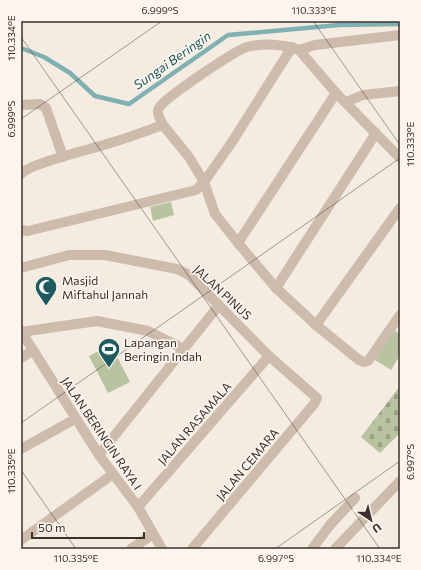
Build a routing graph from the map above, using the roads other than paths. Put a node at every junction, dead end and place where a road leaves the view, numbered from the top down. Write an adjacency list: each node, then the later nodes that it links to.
1 (400, 35): 2 (street)
2 (295, 48): 4 (street); 7 (street); 12 (street)
3 (400, 91): 5 (street)
4 (336, 93): 5 (street); 15 (street)
5 (346, 102): 8 (street)
6 (21, 105): 9 (street)
7 (163, 125): 9 (street); 12 (street)
8 (376, 132): 10 (street); 17 (street)
9 (63, 157): 11 (street)
10 (400, 158)
11 (21, 174)
12 (204, 182): 14 (street); 15 (street)
13 (400, 208): 20 (street)
14 (21, 230)
15 (238, 243): 17 (street)
16 (21, 268): 18 (street, JALAN PINUS)
17 (276, 288): 20 (street)
18 (219, 305): 22 (street); 24 (street, JALAN PINUS)
19 (400, 315): 20 (street)
20 (316, 325)
21 (21, 332): 22 (street); 23 (street, JALAN BERINGIN RAYA I)
22 (184, 349): 29 (street)
23 (32, 351): 25 (street); 27 (street, JALAN BERINGIN RAYA I)
24 (270, 356): 26 (street, JALAN PINUS); 33 (street, JALAN RASAMALA)
25 (21, 358)
26 (314, 394): 38 (street, JALAN CEMARA)
27 (75, 418): 28 (street); 29 (street, JALAN BERINGIN RAYA I)
28 (21, 449)
29 (99, 455): 30 (street, JALAN BERINGIN RAYA I)
30 (113, 474): 33 (street, JALAN BERINGIN RAYA I); 35 (street)
31 (400, 481): 40 (street)
32 (355, 498): 39 (street)
33 (138, 507): 34 (street, JALAN BERINGIN RAYA I)
34 (153, 534): 36 (street); 37 (street, JALAN BERINGIN RAYA I)
35 (21, 540)
36 (131, 549)
37 (162, 549)
38 (192, 549)
39 (312, 549)
40 (335, 549)

